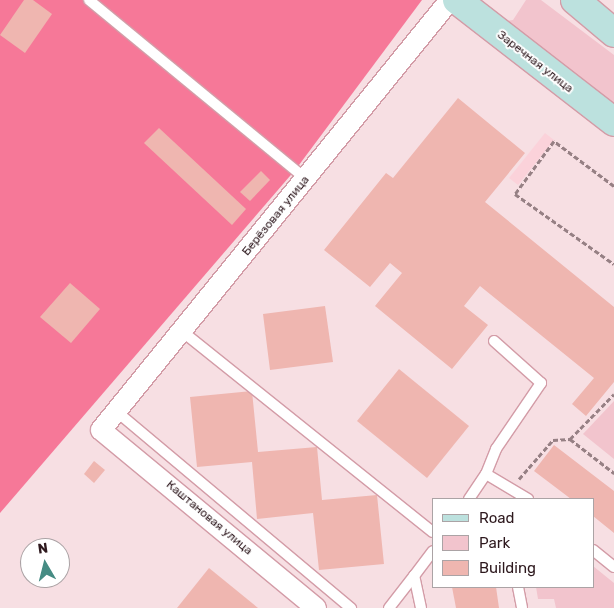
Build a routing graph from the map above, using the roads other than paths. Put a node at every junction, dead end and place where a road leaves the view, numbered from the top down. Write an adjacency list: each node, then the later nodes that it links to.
1 (89, 0): 7 (lane)
2 (450, 0): 7 (street, Берёзовая улица)
3 (457, 0): 6 (street, Заречная улица)
4 (575, 0): 5 (street)
5 (614, 33)
6 (614, 122)
7 (305, 178): 8 (street, Берёзовая улица)
8 (183, 332): 10 (street, Берёзовая улица); 15 (lane)
9 (494, 341): 12 (lane)
10 (116, 411): 11 (street, Берёзовая улица); 22 (lane)
11 (101, 430): 21 (street, Каштановая улица)
12 (486, 474): 13 (lane); 14 (lane)
13 (469, 498)
14 (527, 498)
15 (432, 531)
16 (594, 551): 18 (lane)
17 (432, 552): 19 (lane)
18 (614, 567)
19 (414, 576): 23 (lane); 24 (lane)
20 (518, 588): 25 (lane)
21 (316, 608)
22 (351, 608)
23 (389, 608)
24 (421, 608)
25 (522, 608)

